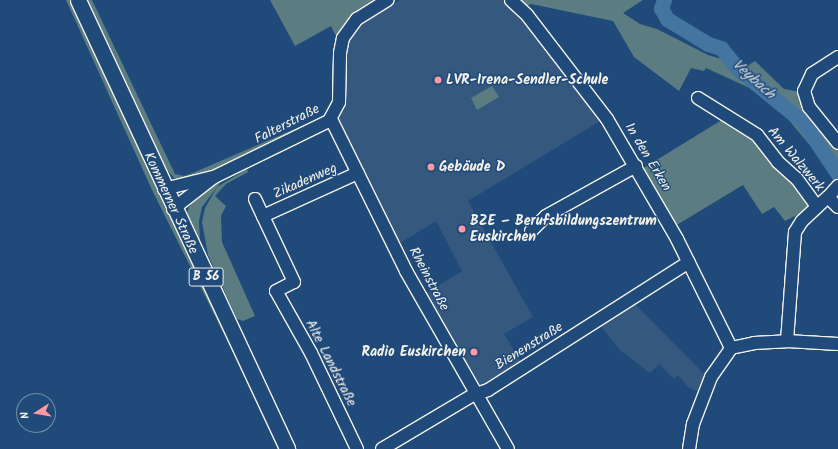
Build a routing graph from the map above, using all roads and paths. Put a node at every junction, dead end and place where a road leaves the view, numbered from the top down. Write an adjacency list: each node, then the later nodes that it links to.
1 (78, 0): 12 (main road, Kommerner Straße / B 56)
2 (388, 0): 6 (street, Falterstraße)
3 (511, 0): 8 (street, In den Erken)
4 (838, 56): 7 (street)
5 (698, 98): 15 (street, Am Walzwerk)
6 (331, 119): 9 (street, Rheinstraße); 10 (street, Falterstraße)
7 (838, 143)
8 (636, 166): 19 (street); 20 (street, In den Erken)
9 (358, 173): 18 (street, Zikadenweg); 25 (street, Rheinstraße)
10 (214, 177): 12 (street, Falterstraße); 17 (street, Falterstraße)
11 (838, 186): 13 (street, Am Walzwerk)
12 (164, 189): 17 (main road, Kommerner Straße / B 56)
13 (828, 197): 15 (street, Am Walzwerk); 16 (street)
14 (255, 199): 18 (street, Zikadenweg)
15 (817, 207): 22 (street, Am Walzwerk)
16 (838, 207)
17 (174, 209): 26 (main road, Kommerner Straße / B 56)
18 (263, 216): 21 (street, Zikadenweg)
19 (531, 231)
20 (689, 262): 24 (street, In den Erken); 25 (street, Bienenstraße)
21 (276, 291): 27 (street, Alte Landstraße)
22 (787, 341): 23 (street); 24 (street)
23 (838, 344)
24 (731, 348): 30 (street)
25 (477, 394): 28 (street, Bienenstraße); 29 (street, Rheinstraße)
26 (287, 449)
27 (357, 449)
28 (382, 449)
29 (508, 449)
30 (689, 449)

